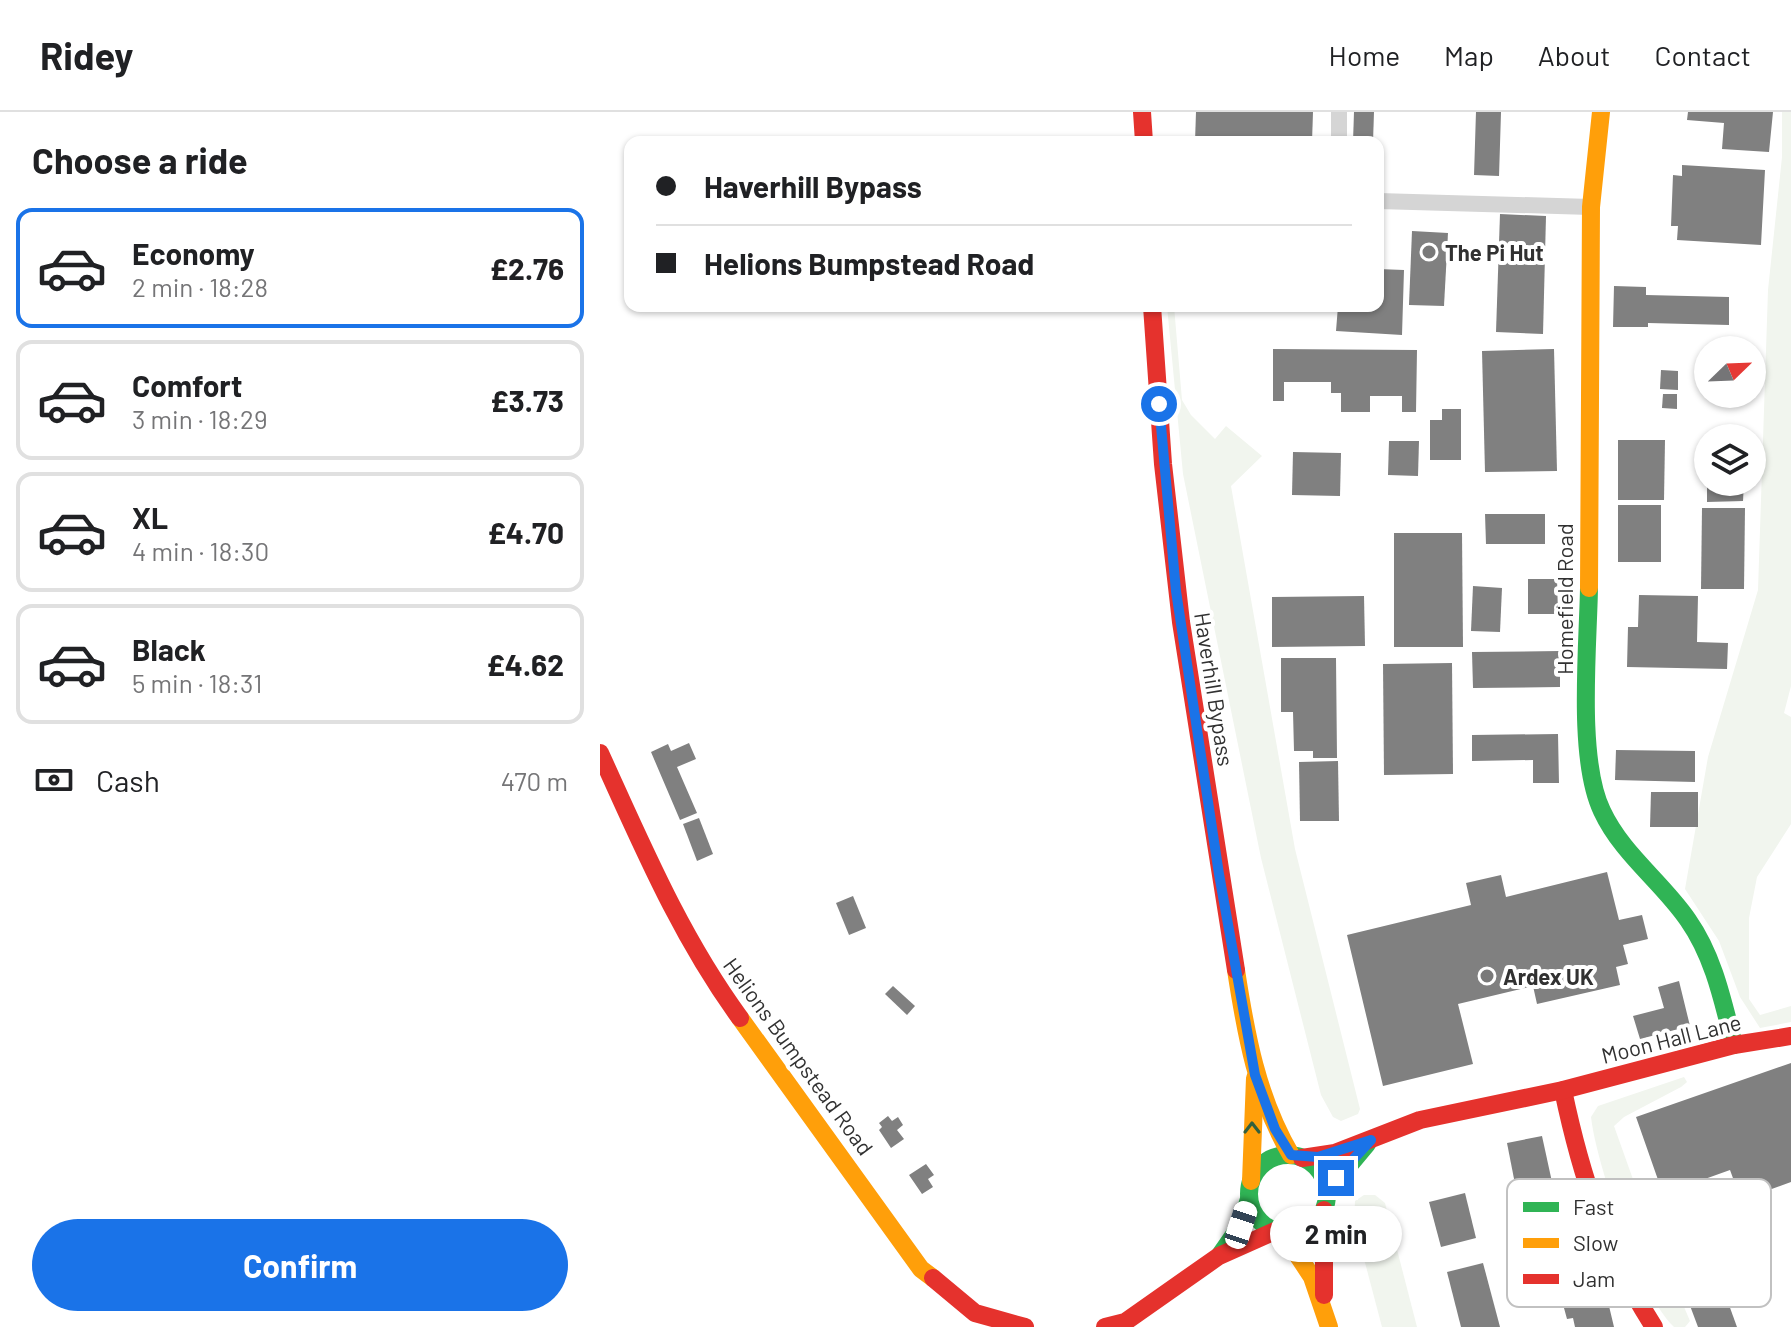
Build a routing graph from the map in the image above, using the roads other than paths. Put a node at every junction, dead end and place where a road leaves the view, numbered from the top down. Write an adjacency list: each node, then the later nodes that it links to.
1 (1142, 112): 4 (street)
2 (1339, 112): 5 (street)
3 (1601, 112): 7 (street, Homefield Road)
4 (1144, 136)
5 (1339, 136)
6 (1384, 201): 7 (street)
7 (1591, 207): 11 (street, Homefield Road)
8 (1153, 312): 12 (street, Haverhill Bypass)
9 (600, 753): 23 (street, Helions Bumpstead Road)
10 (1791, 1036): 11 (street, Moon Hall Lane)
11 (1734, 1045): 13 (street, Moon Hall Lane)
12 (1255, 1075): 15 (street, Haverhill Bypass); 17 (street, Haverhill Bypass, one-way to 12)
13 (1563, 1090): 14 (street); 16 (street)
14 (1371, 1140): 15 (street); 18 (street)
15 (1297, 1157): 17 (street); 18 (street)
16 (1582, 1179)
17 (1250, 1190): 19 (street); 20 (street)
18 (1325, 1201): 19 (street); 22 (street)
19 (1279, 1232): 20 (street); 22 (street)
20 (1219, 1256): 24 (street)
21 (1642, 1307): 26 (street)
22 (1324, 1308): 25 (street)
23 (1025, 1327)
24 (1105, 1327)
25 (1329, 1327)
26 (1654, 1327)

